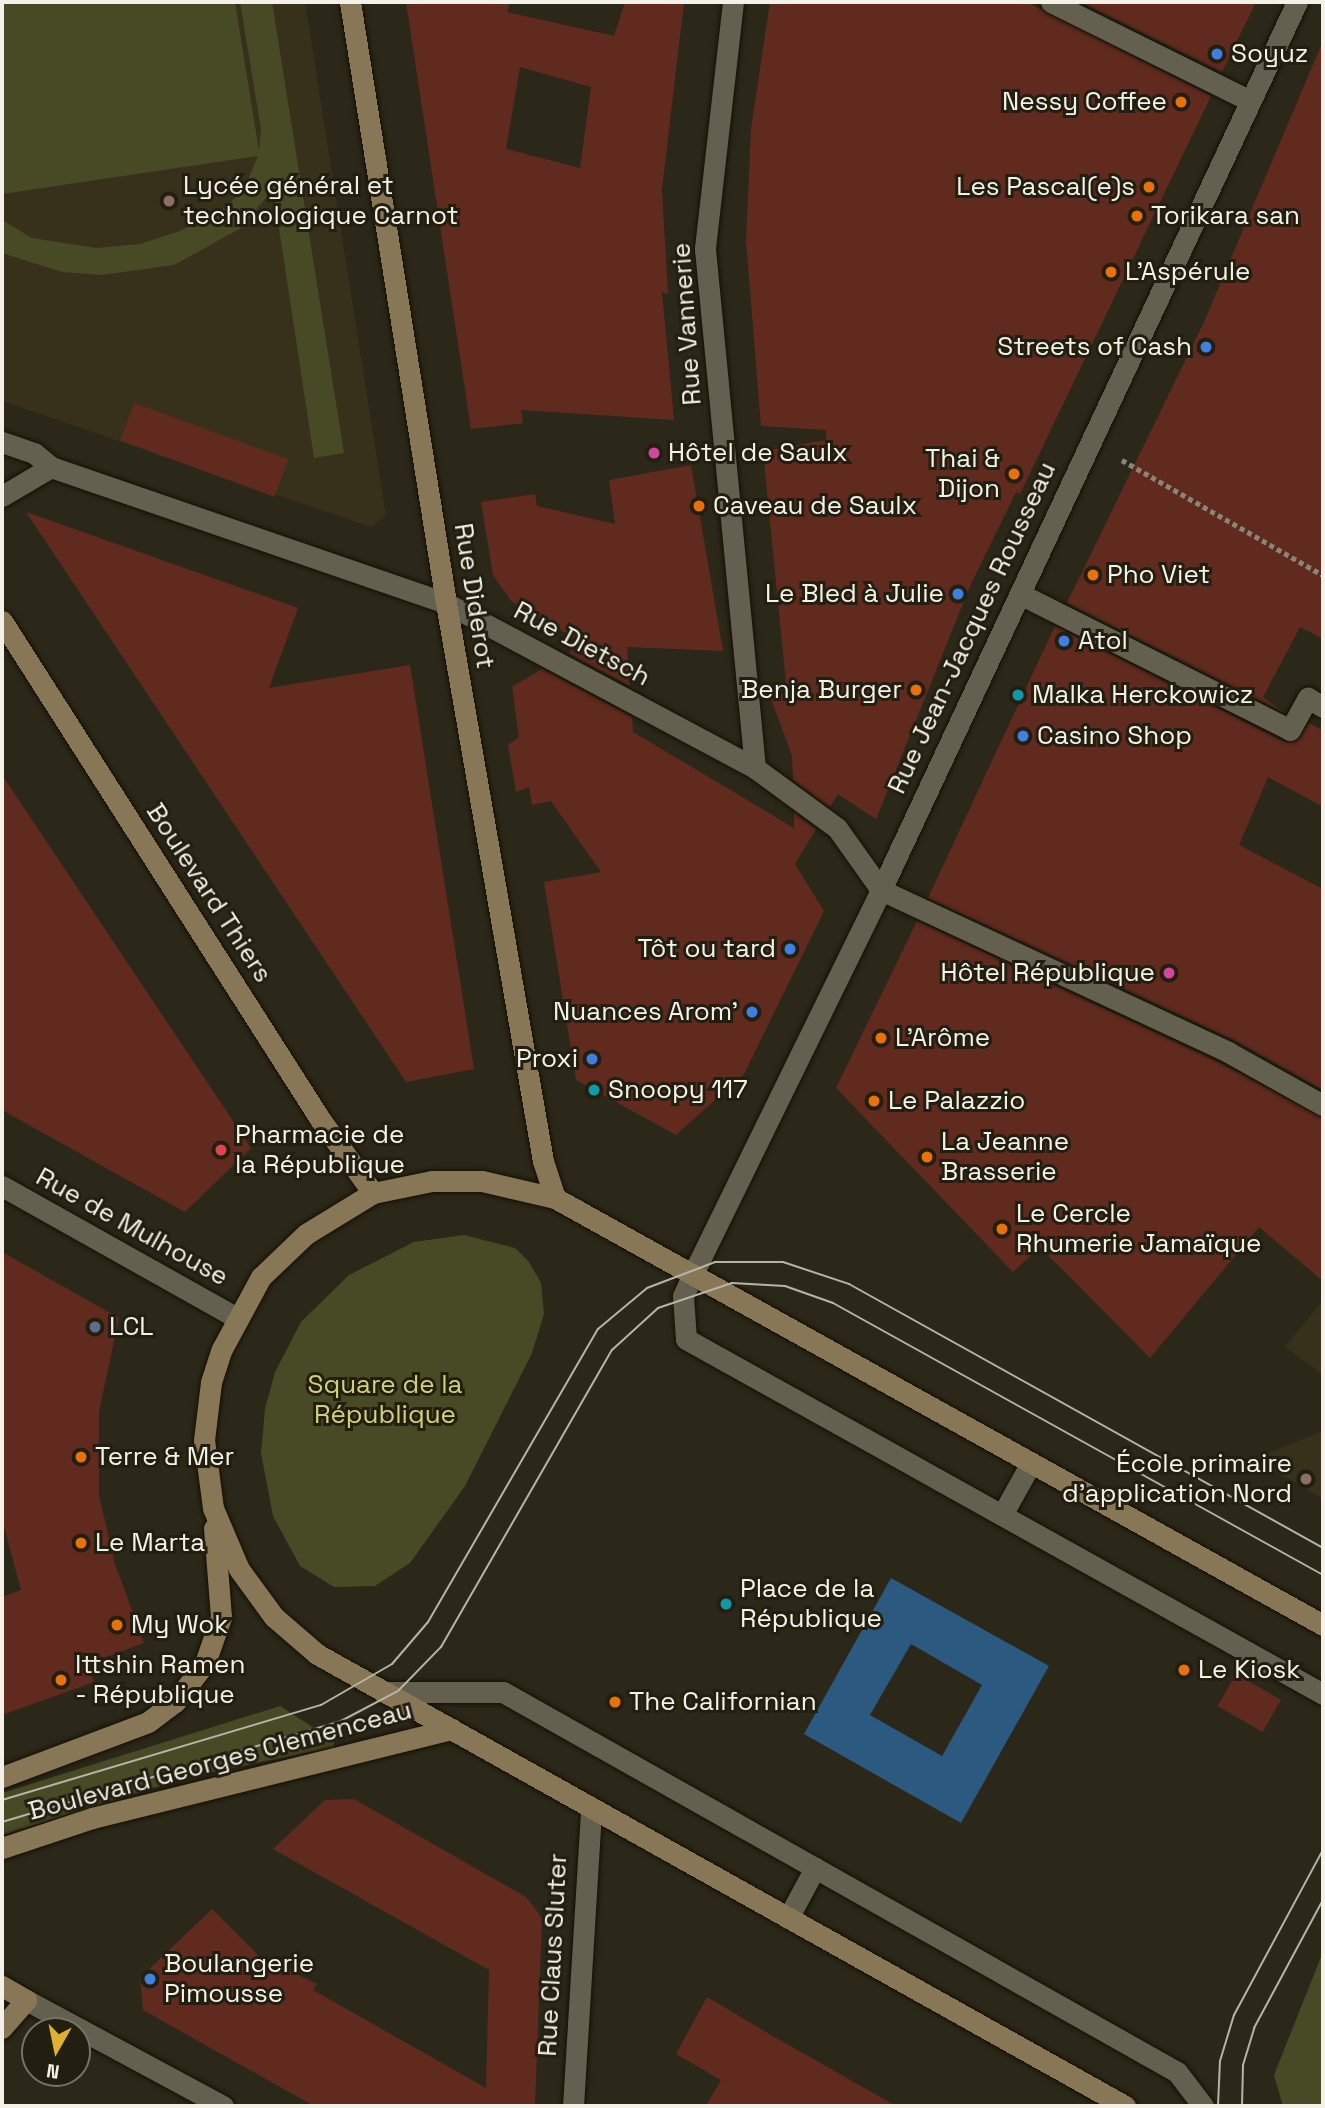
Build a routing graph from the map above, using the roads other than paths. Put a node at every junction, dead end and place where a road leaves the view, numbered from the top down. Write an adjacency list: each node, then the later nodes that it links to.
1 (350, 2): 10 (main road, Rue Diderot)
2 (733, 2): 13 (street, Rue Vannerie)
3 (1051, 2): 5 (street)
4 (1297, 2): 5 (street, Rue Jean-Jacques Rousseau)
5 (1250, 102): 9 (street, Rue Jean-Jacques Rousseau)
6 (2, 442): 7 (street, Rue Dietsch)
7 (51, 467): 8 (street); 10 (street, Rue Dietsch)
8 (2, 496)
9 (1020, 594): 12 (street); 14 (street, Rue Jean-Jacques Rousseau)
10 (446, 603): 13 (street, Rue Dietsch); 18 (main road, Rue Diderot)
11 (2, 621): 17 (main road, Boulevard Thiers)
12 (1323, 707)
13 (755, 768): 14 (street, Rue Dietsch)
14 (881, 890): 15 (street); 19 (street, Rue Jean-Jacques Rousseau)
15 (1323, 1105)
16 (2, 1186): 20 (street, Rue de Mulhouse)
17 (373, 1193): 18 (main road); 20 (main road)
18 (555, 1198): 19 (main road)
19 (692, 1276): 21 (main road); 23 (street, Rue Jean-Jacques Rousseau)
20 (235, 1317): 22 (main road)
21 (1031, 1463): 23 (street); 24 (main road)
22 (213, 1508): 25 (main road); 28 (main road, Boulevard Georges Clemenceau)
23 (1002, 1515): 26 (street)
24 (1323, 1625)
25 (383, 1692): 27 (main road); 31 (street)
26 (1323, 1694)
27 (452, 1729): 29 (main road); 30 (main road, Boulevard Georges Clemenceau)
28 (2, 1777)
29 (591, 1808): 32 (main road); 37 (street, Rue Claus Sluter)
30 (2, 1848)
31 (815, 1868): 32 (street); 39 (street)
32 (788, 1918): 38 (main road)
33 (2, 1986): 34 (main road)
34 (26, 2000): 35 (main road); 36 (street)
35 (2, 2028)
36 (223, 2106)
37 (573, 2106)
38 (1125, 2106)
39 (1203, 2106)

